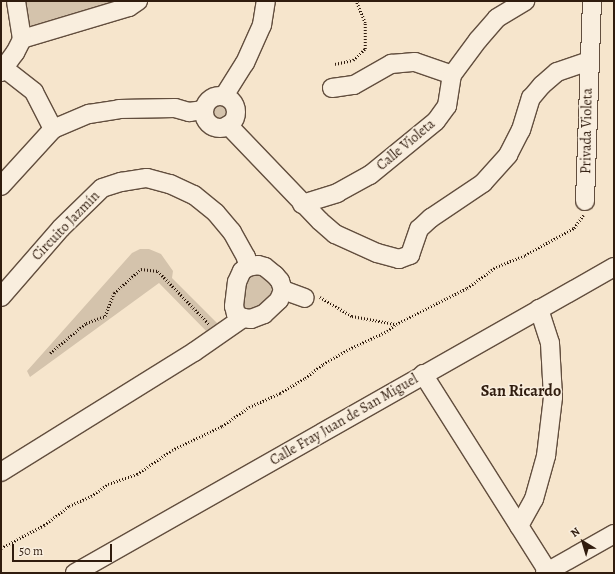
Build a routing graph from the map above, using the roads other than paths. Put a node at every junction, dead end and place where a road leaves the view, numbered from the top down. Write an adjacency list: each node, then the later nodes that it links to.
1 (16, 1): 6 (street)
2 (138, 1): 6 (street)
3 (266, 1): 11 (street)
4 (525, 1): 9 (street)
5 (592, 1): 7 (street, Privada Violeta)
6 (22, 39): 8 (street)
7 (589, 61): 16 (street, Privada Violeta); 17 (street)
8 (3, 71): 14 (street)
9 (452, 75): 10 (street); 17 (street, Calle Violeta)
10 (332, 88)
11 (224, 96): 12 (street); 13 (street)
12 (204, 110): 13 (street); 14 (street)
13 (228, 125): 17 (street)
14 (53, 129): 15 (street)
15 (1, 186)
16 (585, 201)
17 (302, 204)
18 (248, 267): 20 (street); 21 (street, Circuito Jazmín); 24 (street)
19 (614, 267): 23 (street, Calle Fray Juan de San Miguel)
20 (283, 290): 22 (street); 24 (street)
21 (1, 297)
22 (305, 298)
23 (539, 310): 25 (street, Calle Fray Juan de San Miguel); 27 (street)
24 (243, 318): 26 (street)
25 (423, 374): 27 (street); 30 (street, Calle Fray Juan de San Miguel)
26 (1, 472)
27 (519, 526): 29 (street)
28 (614, 534): 29 (street)
29 (547, 572)
30 (75, 573)

